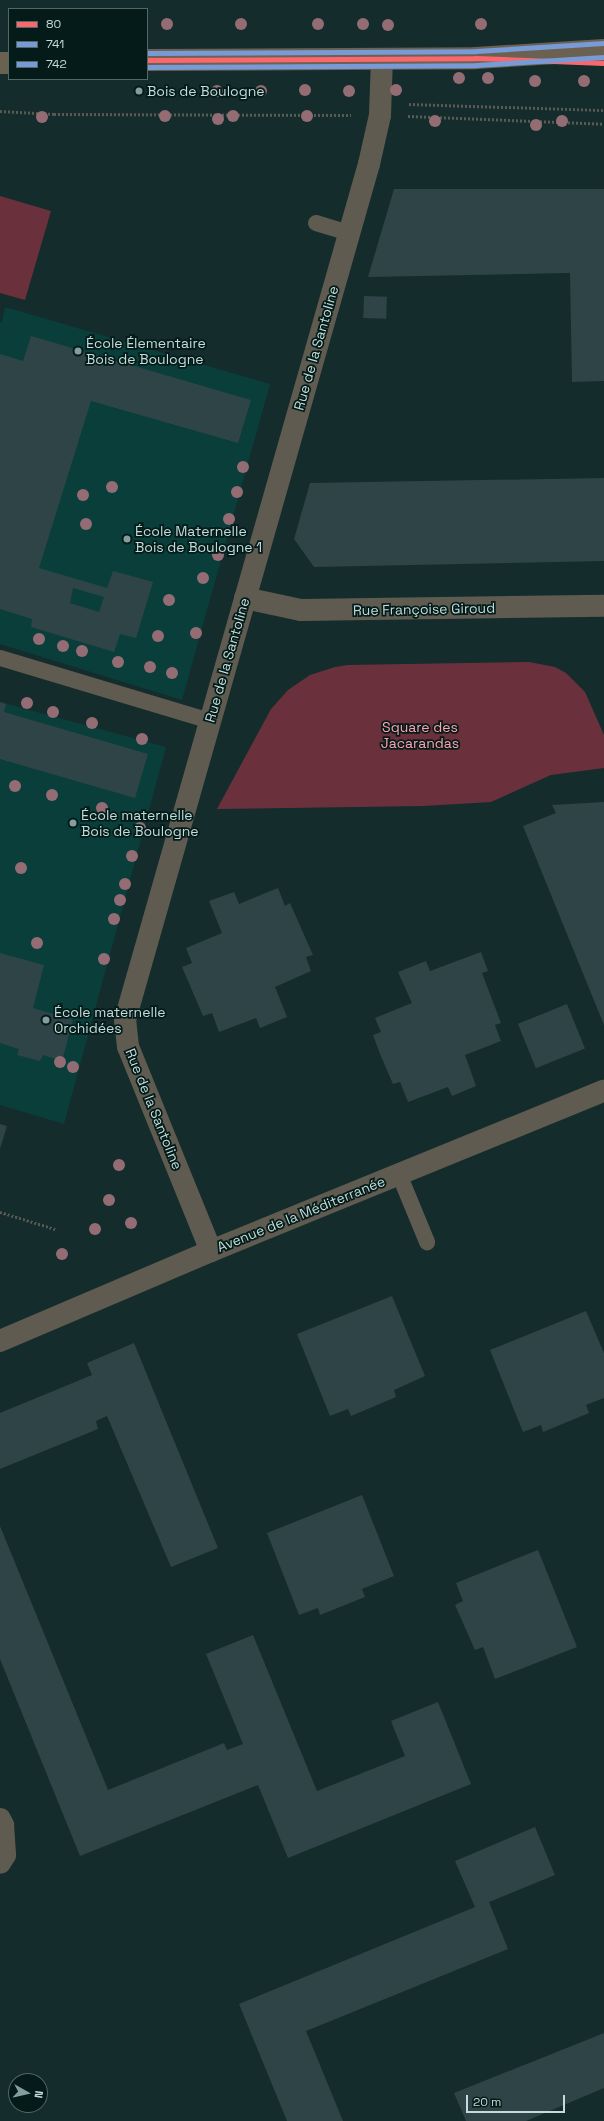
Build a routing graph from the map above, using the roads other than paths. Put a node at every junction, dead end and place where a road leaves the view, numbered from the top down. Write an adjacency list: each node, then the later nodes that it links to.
1 (604, 50): 2 (main road)
2 (476, 58): 3 (main road); 5 (main road)
3 (382, 59): 4 (main road); 7 (street, Rue de la Santoline)
4 (148, 60)
5 (604, 63)
6 (316, 224): 7 (lane)
7 (349, 232): 8 (street, Rue de la Santoline)
8 (245, 598): 9 (street, Rue Françoise Giroud); 11 (street, Rue de la Santoline)
9 (604, 606)
10 (0, 658): 11 (lane)
11 (210, 721): 15 (street, Rue de la Santoline)
12 (604, 1091): 13 (street, Avenue de la Méditerranée)
13 (400, 1174): 14 (lane); 15 (street, Avenue de la Méditerranée)
14 (427, 1242)
15 (212, 1251): 16 (street, Avenue de la Méditerranée)
16 (0, 1341)
17 (0, 1819): 18 (street)
18 (0, 1863)

